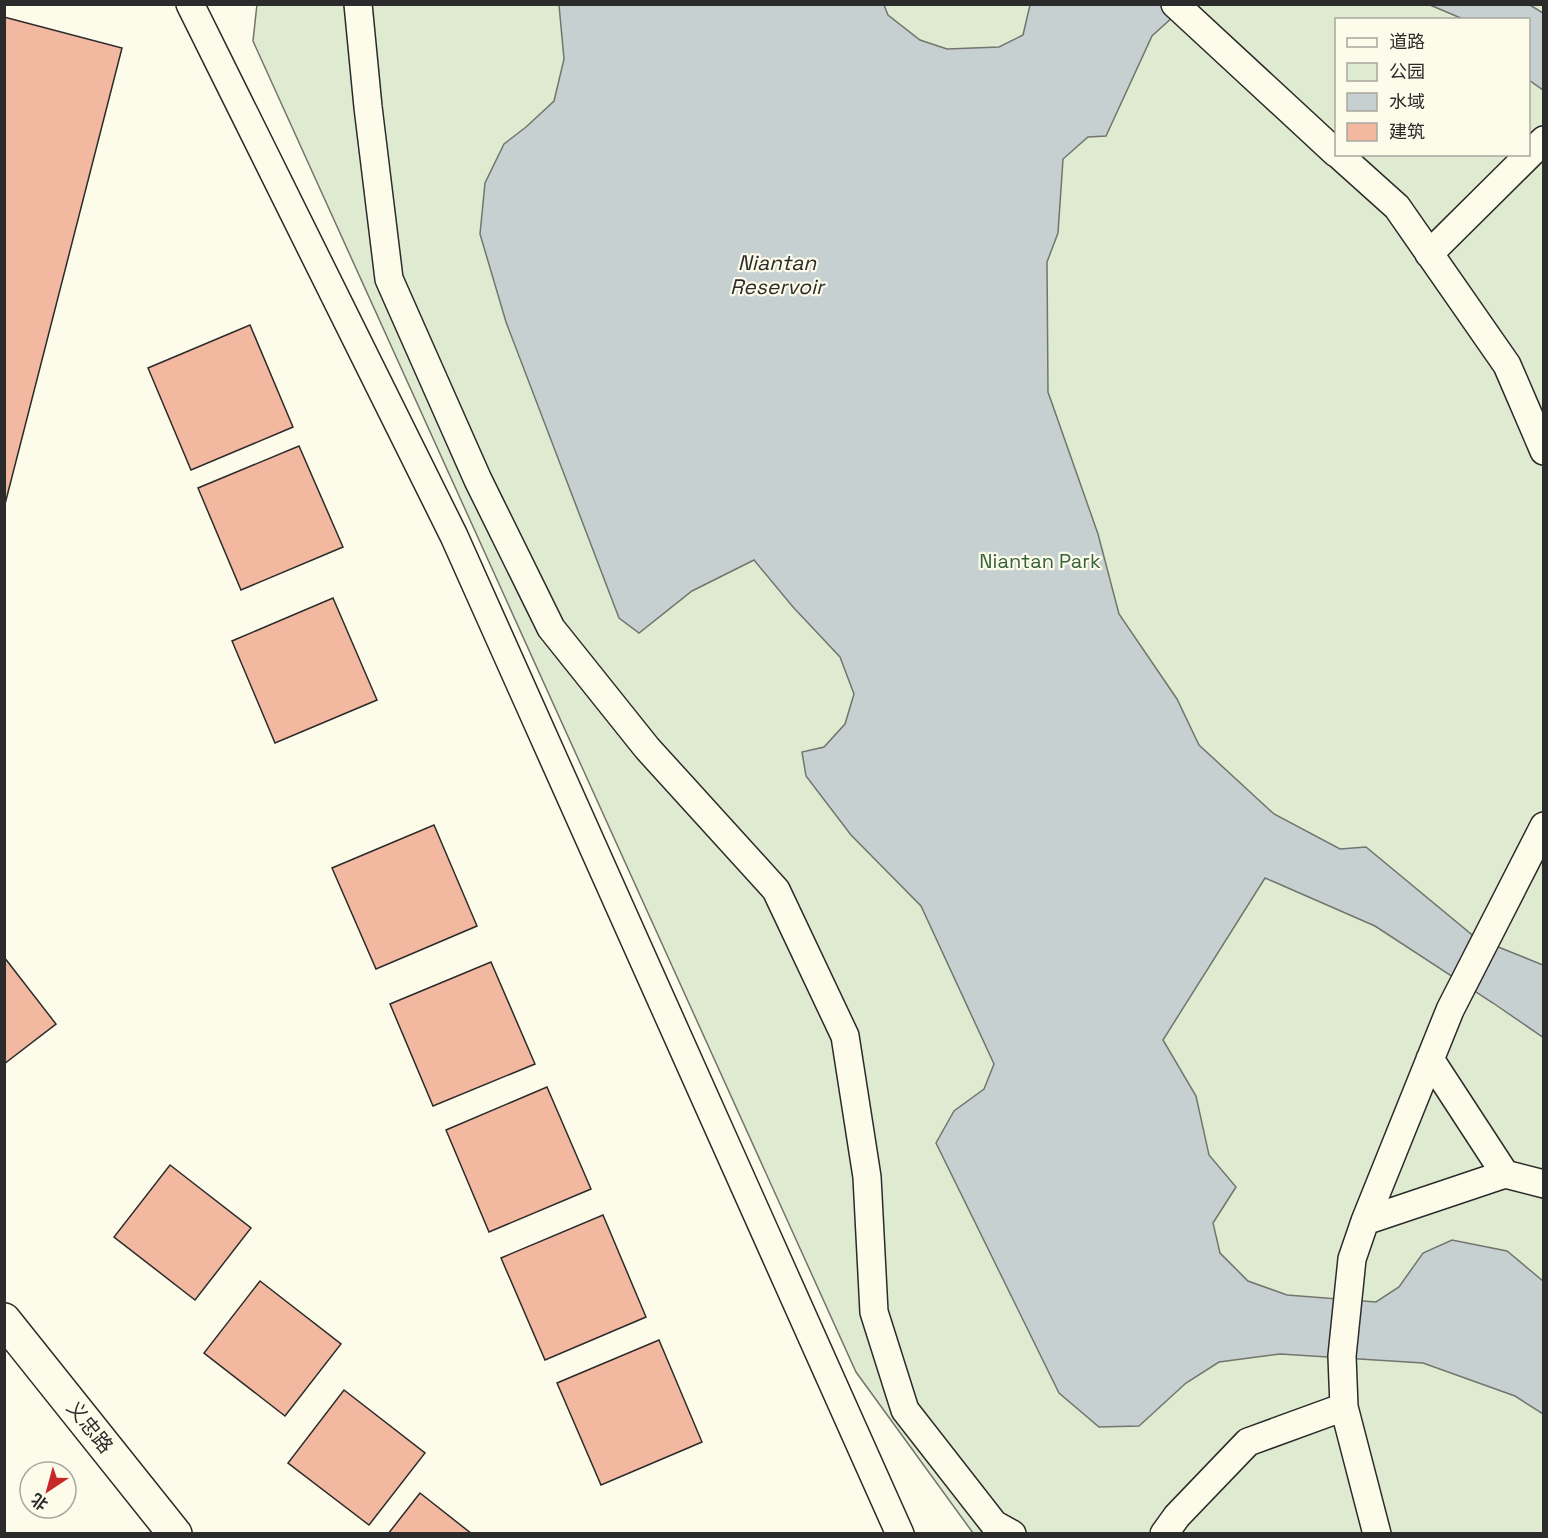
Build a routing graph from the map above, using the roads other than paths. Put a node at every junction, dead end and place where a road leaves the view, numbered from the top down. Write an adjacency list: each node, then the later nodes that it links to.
1 (190, 4): 19 (street)
2 (358, 4): 20 (street)
3 (1175, 4): 5 (street)
4 (1544, 140): 6 (street)
5 (1335, 152)
6 (1530, 154)
7 (1339, 156): 9 (street)
8 (1528, 156): 9 (street)
9 (1430, 254): 10 (street)
10 (1544, 451)
11 (1544, 826): 12 (street)
12 (1430, 1059): 13 (street); 15 (street)
13 (1504, 1174): 14 (street); 15 (street)
14 (1544, 1184)
15 (1365, 1221): 17 (street)
16 (4, 1320): 18 (street, 义忠路)
17 (1344, 1407): 21 (street); 22 (street)
18 (175, 1533)
19 (900, 1533)
20 (1012, 1533)
21 (1164, 1533)
22 (1377, 1533)

